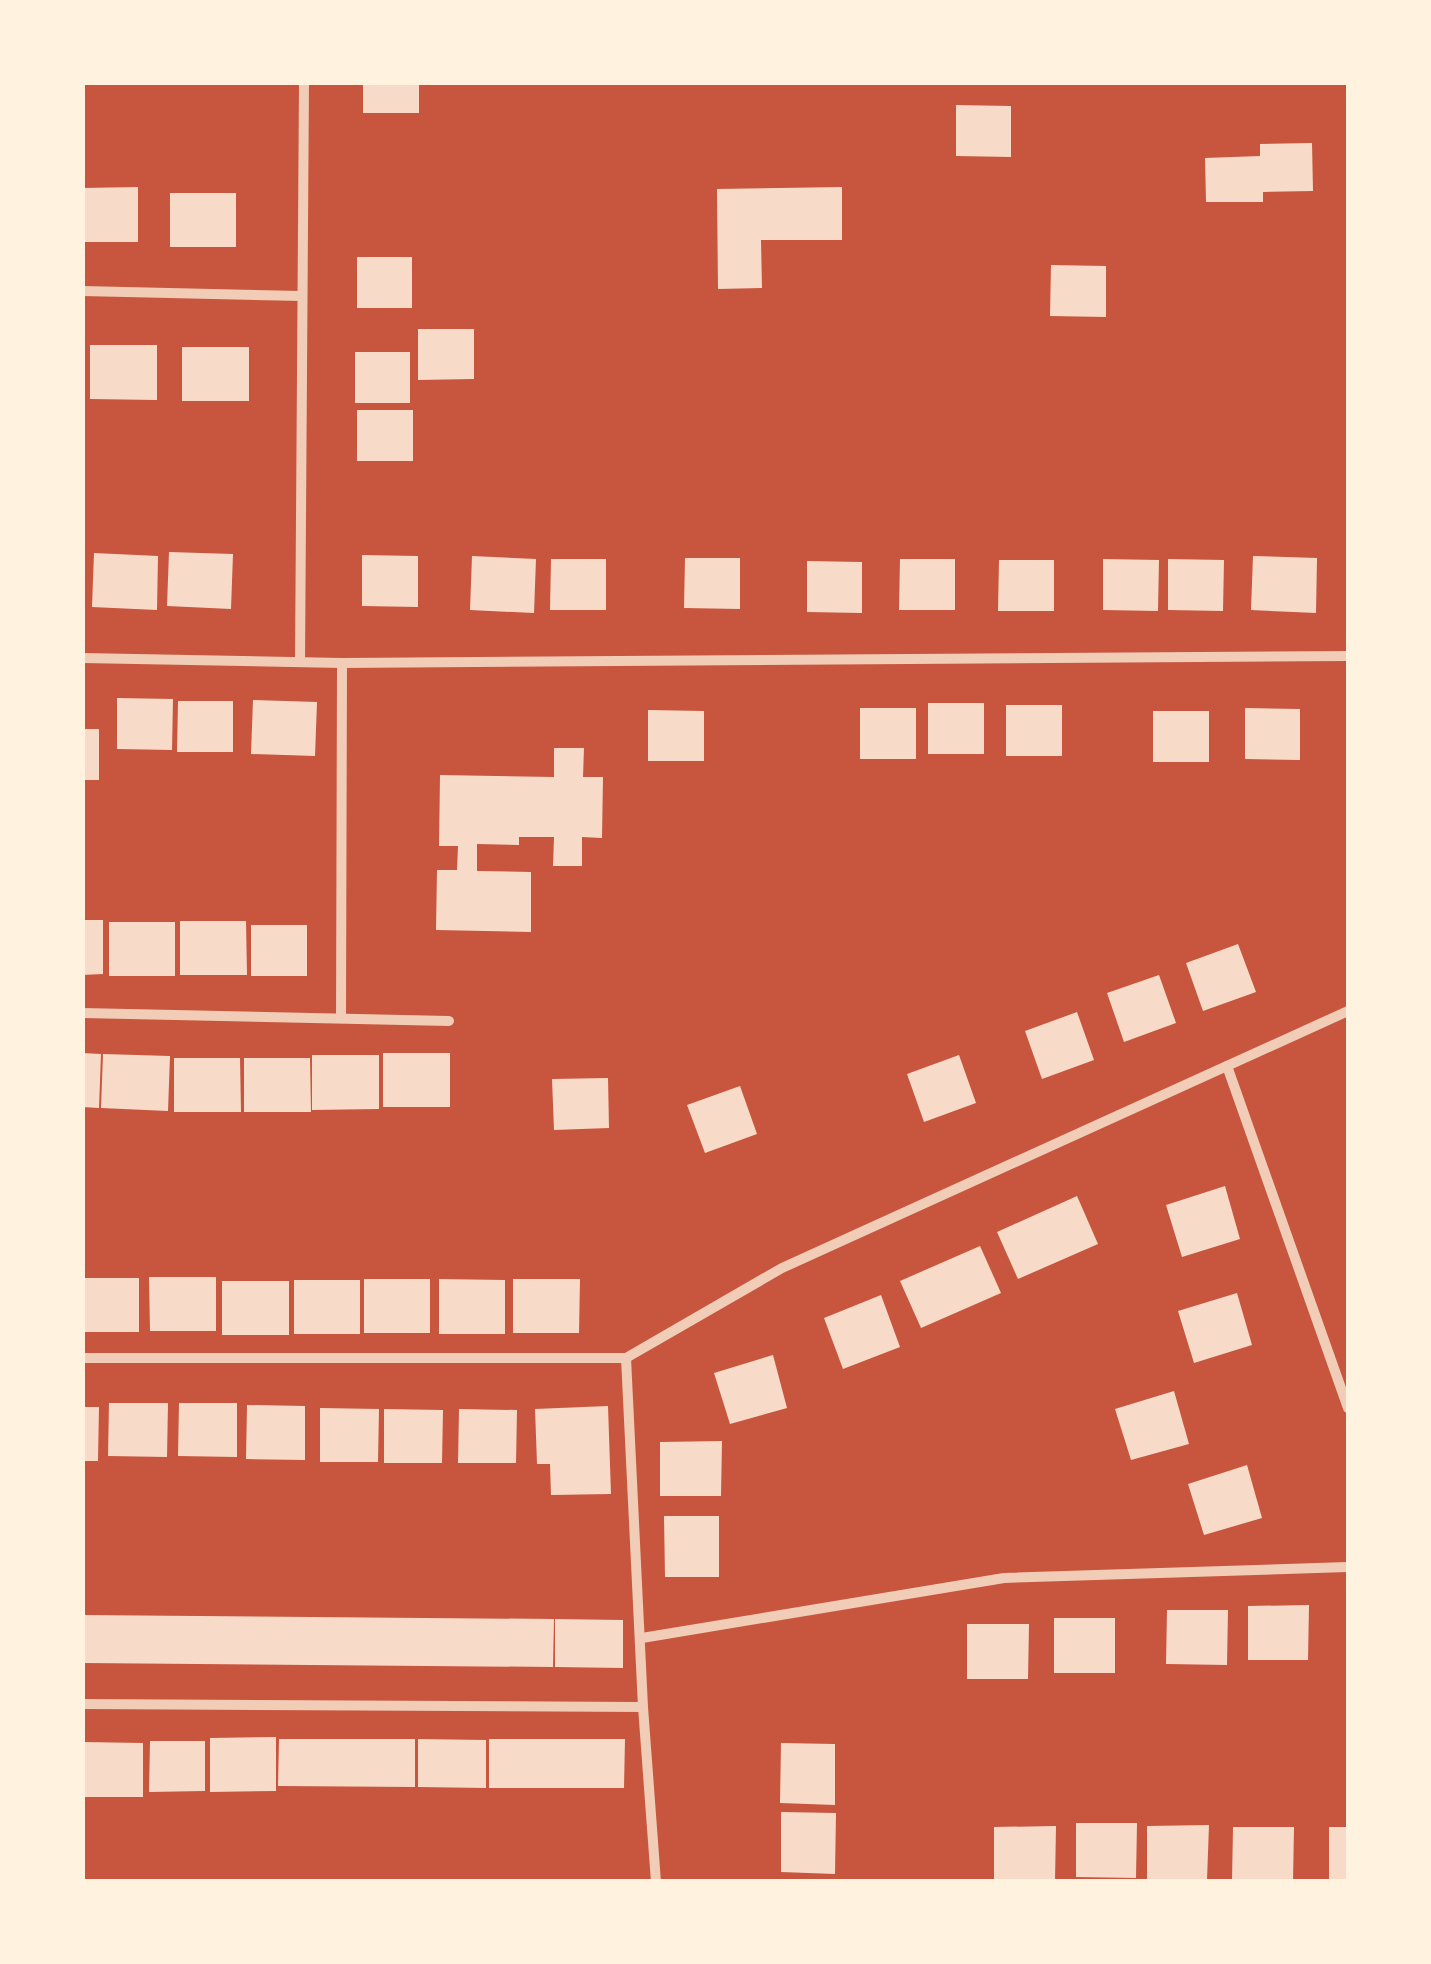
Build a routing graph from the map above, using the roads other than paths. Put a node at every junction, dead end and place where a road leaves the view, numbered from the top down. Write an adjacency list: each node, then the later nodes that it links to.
1 (304, 82): 3 (street)
2 (82, 291): 3 (street)
3 (302, 296): 6 (street)
4 (1348, 656): 7 (street)
5 (82, 658): 6 (street)
6 (300, 662): 7 (street)
7 (342, 662): 10 (street)
8 (1348, 1010): 12 (street)
9 (82, 1013): 10 (street)
10 (342, 1018): 11 (street)
11 (448, 1021)
12 (1227, 1066): 14 (street); 15 (street)
13 (82, 1358): 14 (street)
14 (626, 1358): 17 (street)
15 (1348, 1408)
16 (1348, 1567): 17 (street)
17 (642, 1638): 19 (street)
18 (82, 1704): 19 (street)
19 (643, 1708): 20 (street)
20 (656, 1882)

